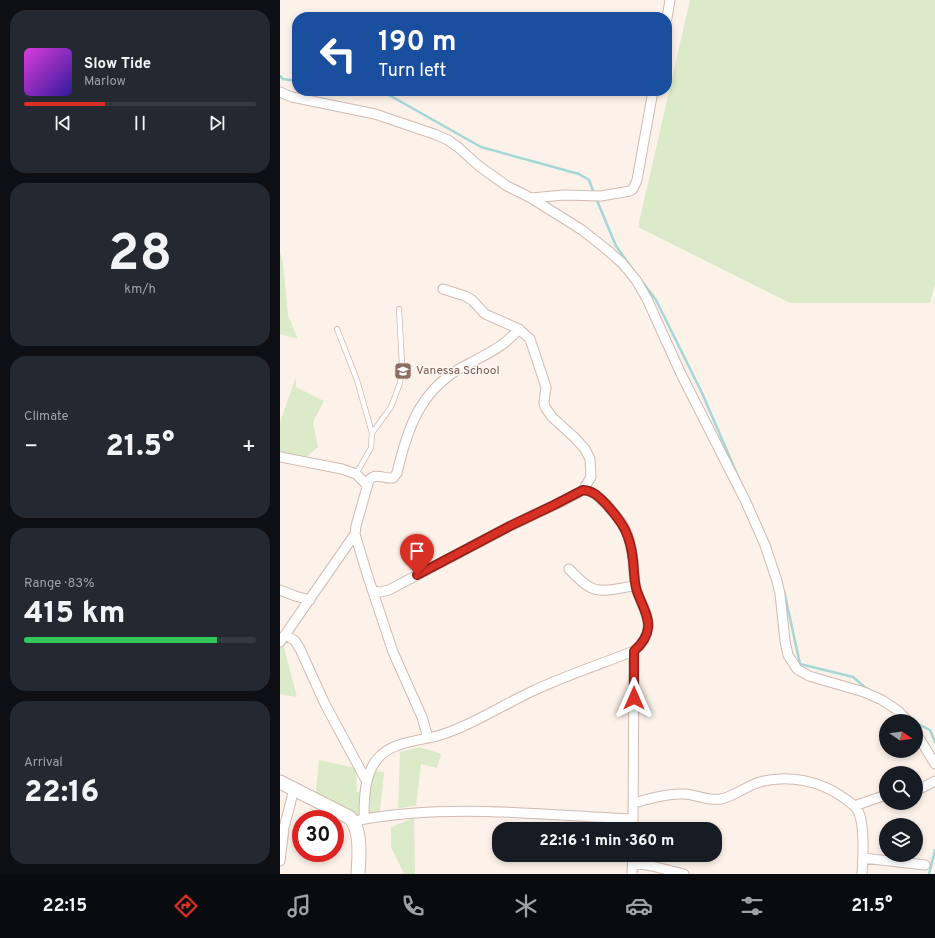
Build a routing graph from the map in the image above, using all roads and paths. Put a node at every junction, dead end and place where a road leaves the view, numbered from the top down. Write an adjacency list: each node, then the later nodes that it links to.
1 (670, 0): 2 (street)
2 (668, 12)
3 (280, 92): 5 (street)
4 (652, 96): 5 (street)
5 (531, 198): 27 (street)
6 (443, 289): 8 (street)
7 (399, 309): 10 (lane)
8 (520, 329): 13 (street); 14 (street)
9 (337, 330): 10 (lane)
10 (372, 433): 12 (lane)
11 (280, 456): 12 (street)
12 (356, 474): 13 (street)
13 (367, 485): 15 (street)
14 (583, 490): 19 (street); 21 (street)
15 (355, 534): 16 (street); 17 (street)
16 (346, 549): 17 (street); 23 (street)
17 (361, 554): 21 (street)
18 (569, 569): 19 (street)
19 (635, 586): 26 (street)
20 (280, 590): 22 (street)
21 (372, 591): 28 (street)
22 (295, 596): 23 (street); 24 (street)
23 (310, 600): 24 (street)
24 (299, 616): 25 (street)
25 (283, 638): 33 (street)
26 (634, 651): 28 (street); 37 (street)
27 (901, 714)
28 (428, 738): 33 (street)
29 (923, 744): 30 (street)
30 (935, 764)
31 (935, 781): 34 (street)
32 (280, 782): 35 (street)
33 (367, 782): 40 (street)
34 (923, 787)
35 (294, 789): 40 (street); 42 (street)
36 (879, 798): 38 (street)
37 (634, 803): 38 (street); 39 (street)
38 (854, 806): 41 (street)
39 (633, 819): 40 (street)
40 (359, 820): 46 (street)
41 (863, 858): 45 (street); 49 (street)
42 (280, 861)
43 (633, 862): 47 (street)
44 (641, 862): 48 (street)
45 (925, 865)
46 (358, 874)
47 (632, 874)
48 (684, 874)
49 (862, 874)

